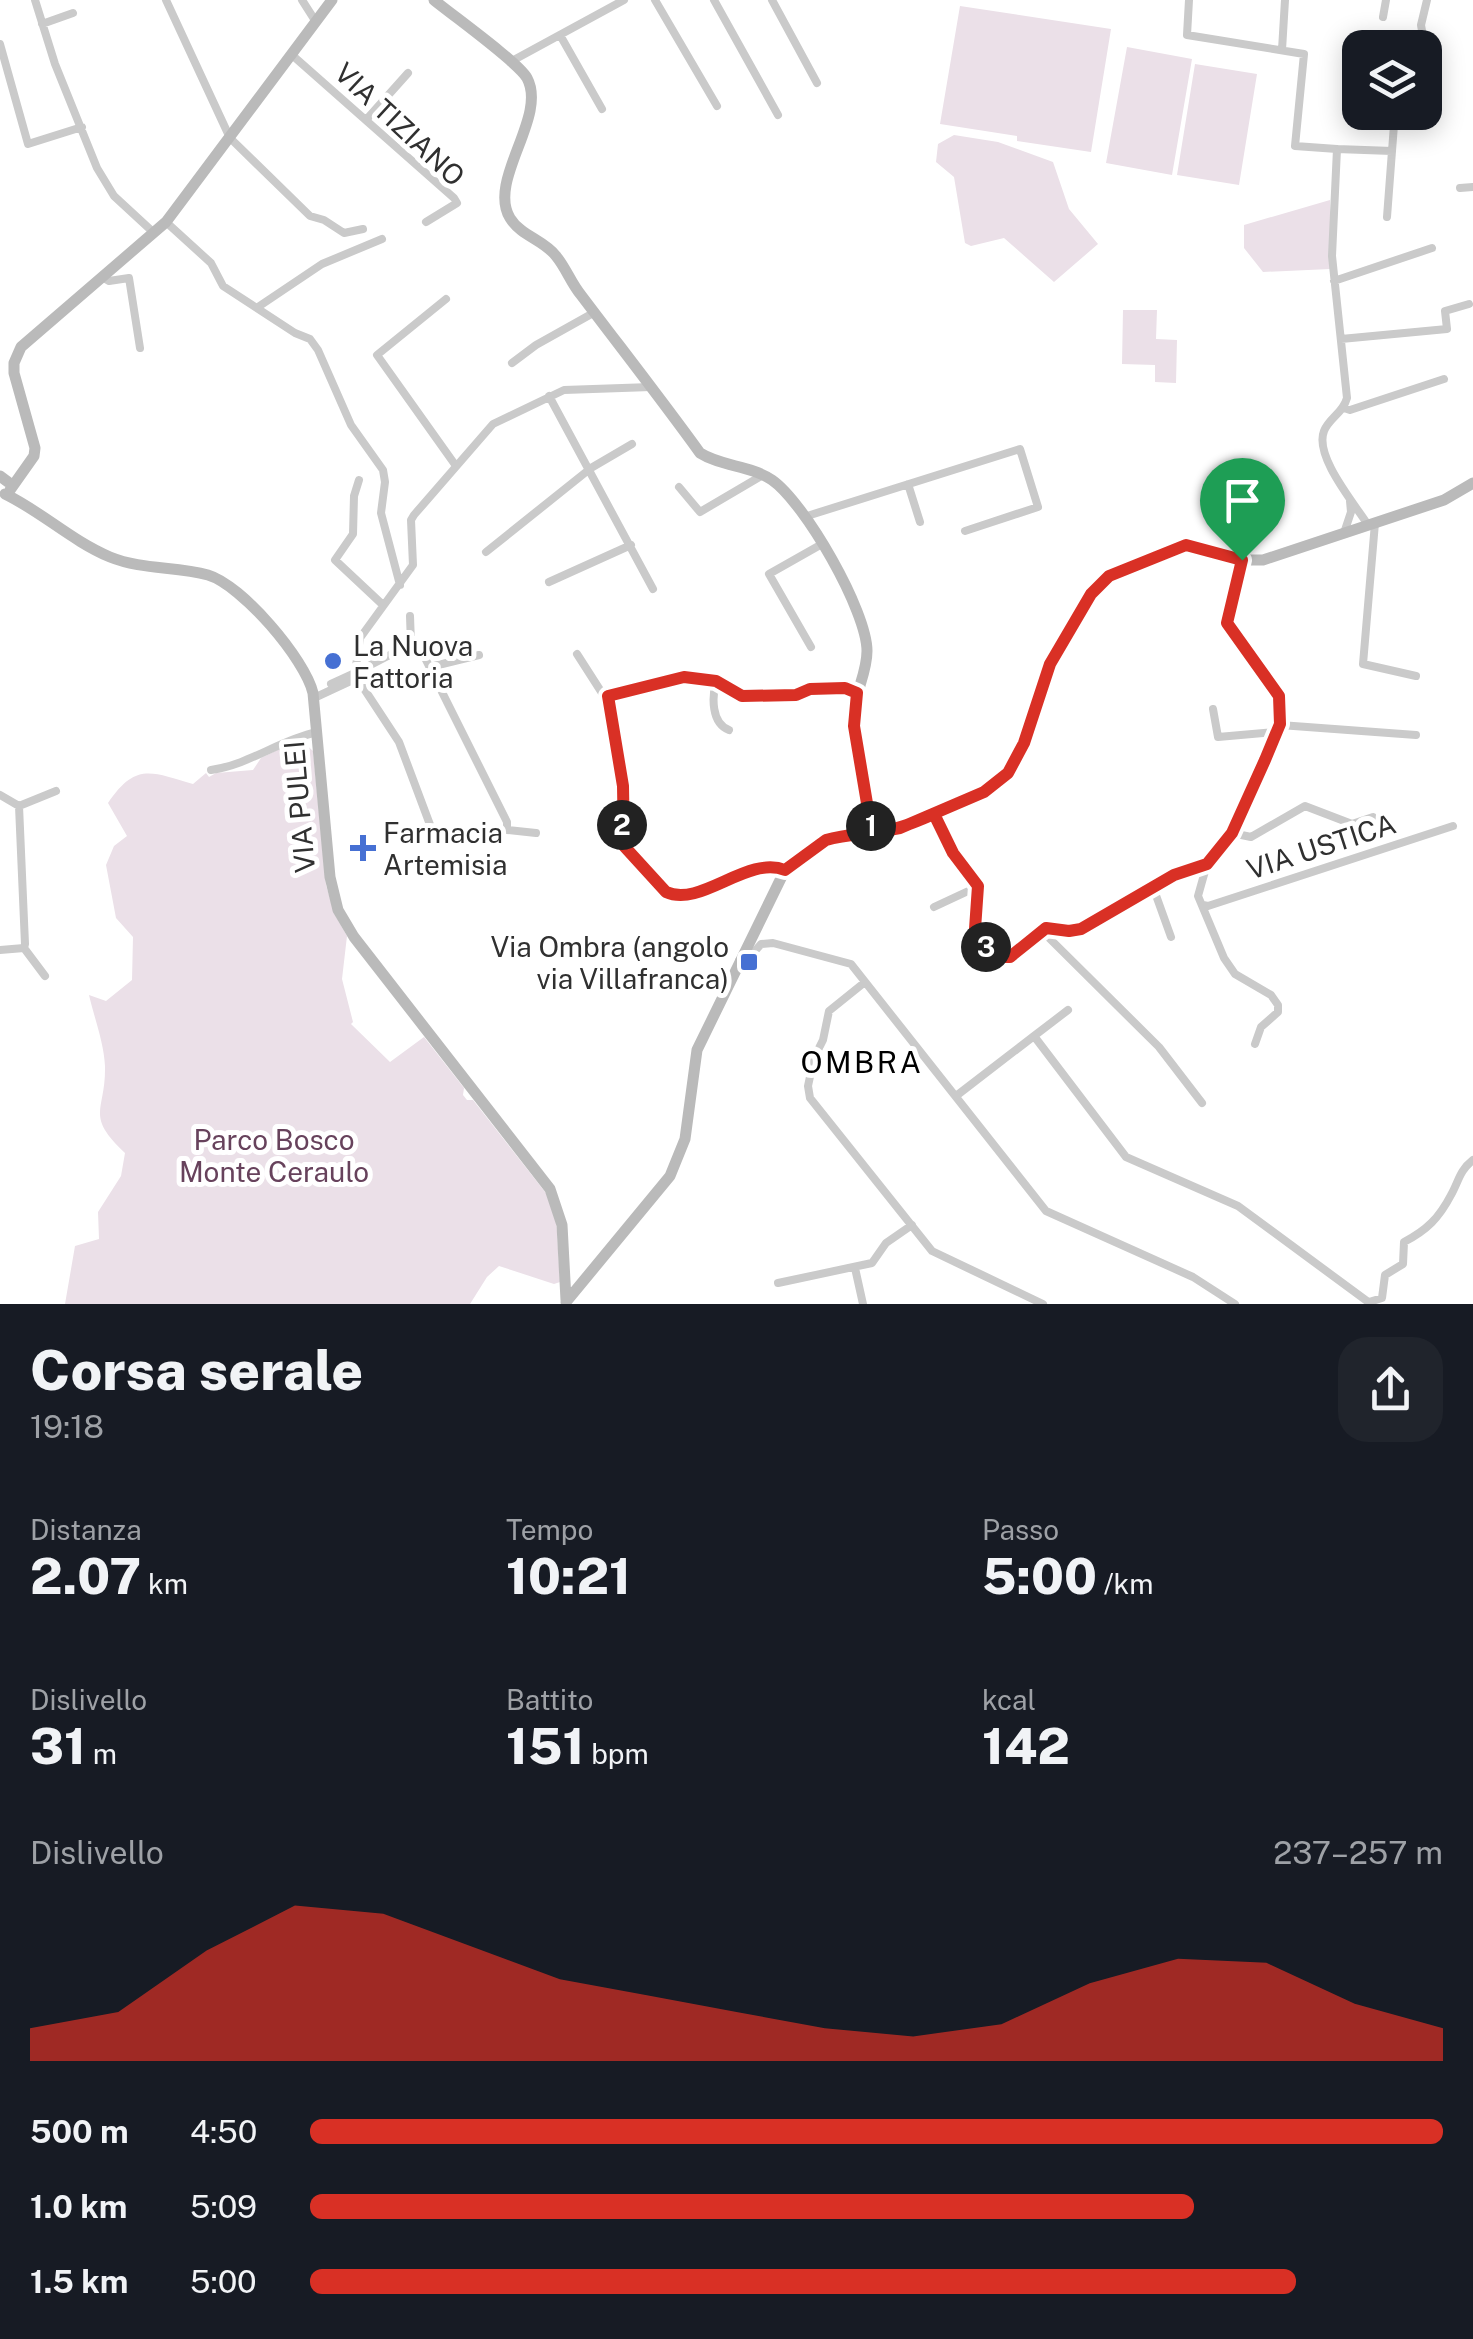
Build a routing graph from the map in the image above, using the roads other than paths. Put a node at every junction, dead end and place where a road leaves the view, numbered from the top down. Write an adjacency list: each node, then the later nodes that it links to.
1 (35, 0): 17 (street)
2 (166, 0): 32 (street)
3 (302, 0): 16 (street)
4 (332, 0): 16 (main road)
5 (624, 0): 19 (street)
6 (655, 0): 26 (street)
7 (714, 0): 28 (street)
8 (772, 0): 25 (street)
9 (1190, 0): 21 (street)
10 (1285, 0): 21 (street)
11 (1386, 0): 15 (street)
12 (1427, 0): 18 (street)
13 (438, 1): 23 (main road)
14 (73, 13): 17 (street)
15 (1383, 17)
16 (316, 22): 22 (main road)
17 (42, 24): 30 (street)
18 (1422, 30)
19 (560, 35): 23 (street); 27 (street)
20 (0, 44): 30 (street)
21 (1282, 50): 33 (street)
22 (292, 55): 29 (street, VIA TIZIANO); 32 (main road)
23 (510, 62): 49 (main road)
24 (408, 73): 29 (street)
25 (817, 83)
26 (717, 106)
27 (602, 110)
28 (778, 114)
29 (366, 120): 39 (street, VIA TIZIANO)
30 (82, 127): 41 (street)
31 (1394, 130): 34 (street)
32 (230, 138): 38 (main road); 40 (street)
33 (1337, 149): 34 (street); 45 (street)
34 (1392, 151): 37 (street)
35 (1460, 188): 36 (street)
36 (1473, 188)
37 (1387, 217)
38 (166, 222): 41 (main road); 48 (street)
39 (426, 222)
40 (363, 229)
41 (153, 232): 44 (main road)
42 (382, 240): 48 (street)
43 (1432, 248): 45 (street)
44 (102, 277): 51 (street); 64 (main road)
45 (1334, 281): 50 (street)
46 (446, 299): 58 (street)
47 (1470, 304): 50 (street)
48 (258, 307): 77 (street)
49 (596, 312): 52 (street); 54 (main road)
50 (1341, 339): 56 (street)
51 (140, 348)
52 (512, 362)
53 (1444, 379): 56 (street)
54 (652, 387): 55 (street); 60 (main road)
55 (550, 396): 58 (street); 59 (street)
56 (1344, 408): 66 (street)
57 (632, 444): 59 (street)
58 (456, 466): 77 (street)
59 (591, 468): 73 (street); 74 (street)
60 (763, 476): 65 (street); 67 (main road)
61 (360, 480): 79 (street)
62 (1473, 482): 69 (main road)
63 (908, 484): 67 (street); 68 (street); 70 (street)
64 (7, 487): 90 (main road, VIA PULEI)
65 (680, 487)
66 (1350, 496): 69 (street); 71 (street)
67 (804, 517): 72 (main road)
68 (920, 522)
69 (1371, 524): 71 (main road); 87 (street)
70 (965, 532)
71 (1344, 533): 75 (main road)
72 (822, 544): 82 (street); 89 (main road)
73 (631, 545): 76 (street); 78 (street)
74 (486, 552)
75 (1242, 560): 93 (street); 101 (main road)
76 (549, 582)
77 (400, 585): 79 (street)
78 (653, 589)
79 (383, 605): 86 (street)
80 (410, 616): 81 (street)
81 (411, 644): 85 (street); 86 (street)
82 (811, 647)
83 (577, 654): 91 (street)
84 (479, 655): 85 (street)
85 (430, 667): 105 (street)
86 (356, 676): 90 (street); 104 (street)
87 (1416, 676)
88 (716, 681): 89 (street); 91 (street); 94 (street)
89 (857, 693): 107 (main road)
90 (313, 695): 95 (main road, VIA PULEI)
91 (608, 696): 111 (street)
92 (1214, 709): 93 (street)
93 (1278, 728): 96 (street); 108 (street)
94 (729, 730)
95 (317, 732): 97 (street); 130 (main road, VIA PULEI)
96 (1416, 735)
97 (211, 770)
98 (56, 791): 100 (street)
99 (0, 795): 100 (street)
100 (19, 806): 118 (street)
101 (934, 814): 107 (main road); 112 (street)
102 (1373, 817): 108 (street)
103 (1452, 826): 114 (street, VIA USTICA)
104 (432, 830): 105 (street); 109 (street)
105 (507, 830): 106 (street)
106 (536, 833)
107 (872, 833): 111 (main road)
108 (1232, 833): 110 (street)
109 (436, 840)
110 (1207, 864): 113 (street); 114 (street)
111 (785, 870): 120 (main road)
112 (978, 886): 115 (street); 116 (street)
113 (1153, 887): 116 (street); 117 (street)
114 (1203, 905): 125 (street)
115 (934, 907)
116 (1040, 930): 127 (street)
117 (1171, 937)
118 (24, 948): 119 (street); 121 (street)
119 (0, 950)
120 (739, 961): 122 (street); 132 (main road)
121 (44, 976)
122 (865, 982): 126 (street); 129 (street)
123 (1068, 1010): 124 (street)
124 (1034, 1036): 126 (street); 136 (street)
125 (1254, 1044)
126 (956, 1096): 139 (street)
127 (1202, 1103)
128 (1473, 1160): 136 (street)
129 (912, 1224): 131 (street); 138 (street)
130 (564, 1252): 132 (main road); 133 (main road, VIA PULEI)
131 (855, 1268): 134 (street); 137 (street)
132 (584, 1270): 133 (main road); 135 (main road)
133 (565, 1272): 135 (main road, VIA PULEI)
134 (778, 1283)
135 (566, 1303)
136 (1370, 1303)
137 (863, 1304)
138 (1043, 1304)
139 (1235, 1304)

